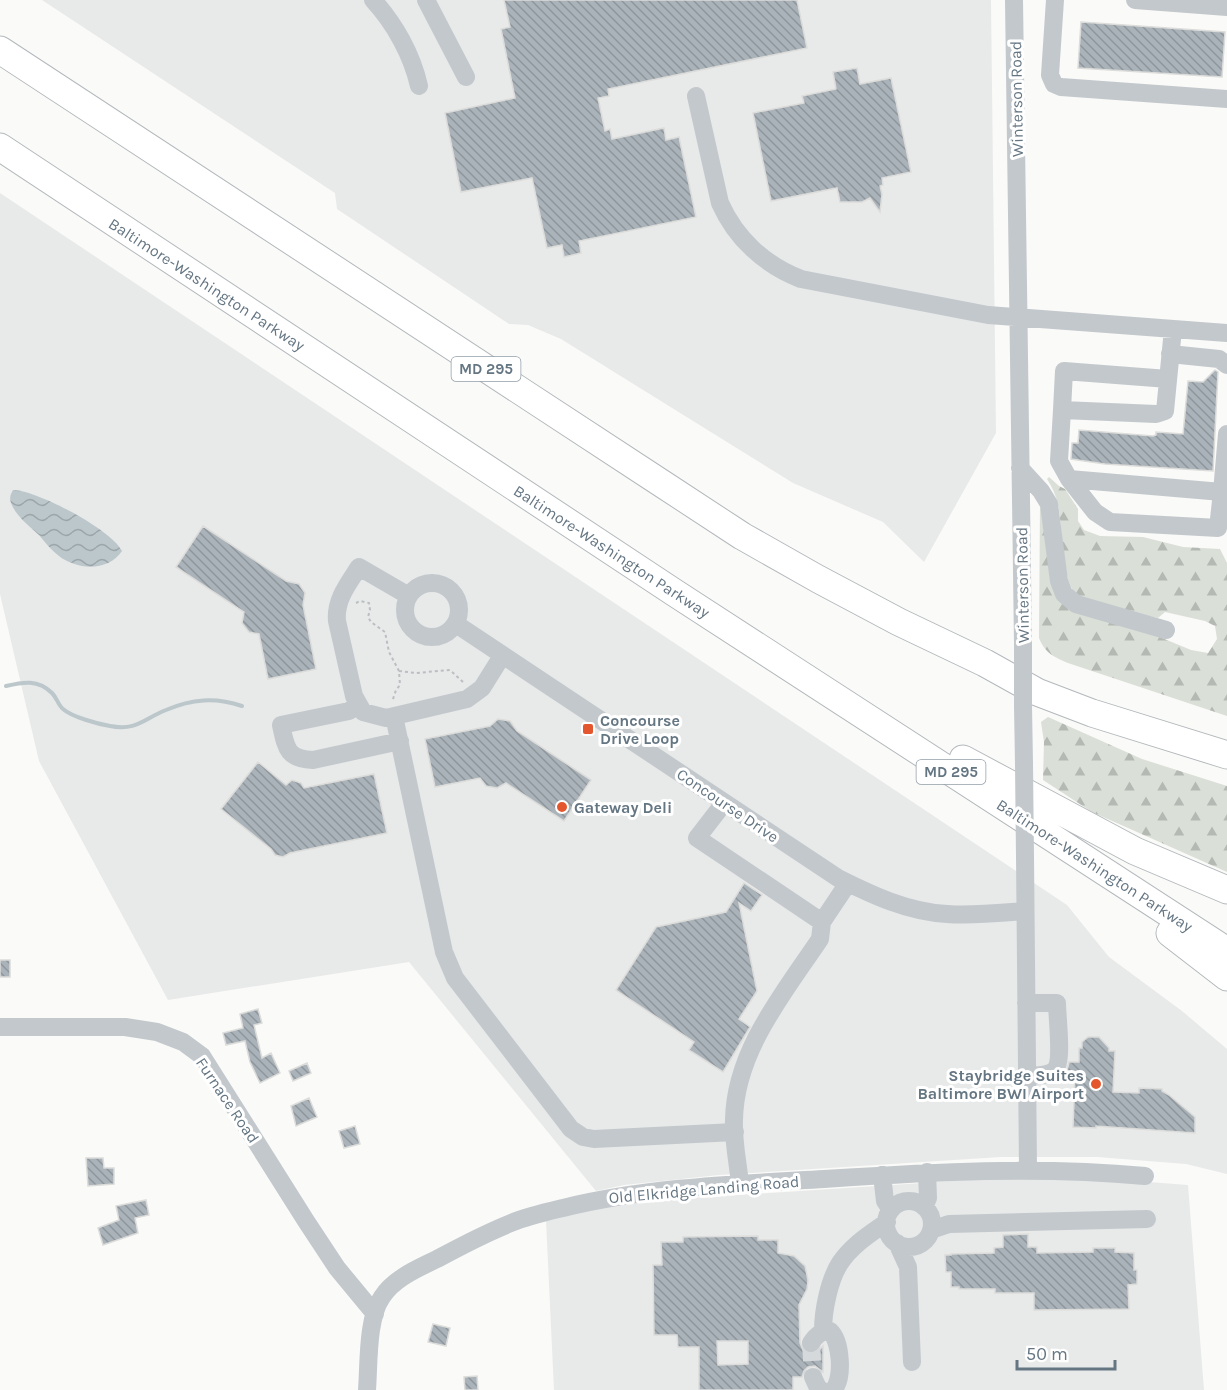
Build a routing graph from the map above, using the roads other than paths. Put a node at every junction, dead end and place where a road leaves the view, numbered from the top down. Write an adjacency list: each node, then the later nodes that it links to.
1 (373, 0): 9 (street)
2 (426, 0): 8 (street)
3 (1014, 0): 13 (street, Winterson Road)
4 (1054, 0): 11 (street)
5 (1135, 0): 6 (street)
6 (1227, 7)
7 (0, 50): 30 (highway, MD 295)
8 (465, 77)
9 (419, 86)
10 (696, 96): 13 (street)
11 (1227, 99)
12 (0, 147): 21 (highway, Baltimore-Washington Parkway / MD 295)
13 (1018, 316): 14 (street); 22 (street, Winterson Road)
14 (1173, 329): 15 (street); 16 (street)
15 (1227, 333)
16 (1170, 354): 17 (street); 18 (street)
17 (1227, 365)
18 (1168, 379): 19 (street); 19 (street)
19 (1062, 410): 23 (street)
20 (1227, 434): 24 (street)
21 (456, 449): 25 (highway, Baltimore-Washington Parkway / MD 295); 38 (highway)
22 (1020, 468): 28 (street); 39 (street, Winterson Road, bridge)
23 (1069, 479): 24 (street); 24 (street)
24 (1222, 492)
25 (675, 593): 41 (highway, Baltimore-Washington Parkway / MD 295); 42 (highway)
26 (408, 596): 27 (street); 27 (street); 31 (street)
27 (456, 624): 29 (street, Concourse Drive)
28 (1166, 630)
29 (502, 656): 32 (street); 36 (street, Concourse Drive)
30 (985, 663): 34 (highway); 35 (highway, MD 295)
31 (358, 705): 32 (street); 33 (street)
32 (393, 712): 33 (street)
33 (400, 741): 46 (street)
34 (1227, 742)
35 (1227, 755)
36 (724, 802): 37 (street, Concourse Drive); 40 (street)
37 (848, 883): 39 (street, Concourse Drive); 40 (street)
38 (1227, 890)
39 (1025, 911): 43 (street, Winterson Road)
40 (822, 922): 46 (street)
41 (1227, 951)
42 (1227, 977)
43 (1026, 1003): 45 (street, Winterson Road); 45 (street)
44 (0, 1027): 56 (street, Furnace Road)
45 (1027, 1076): 47 (street, Winterson Road)
46 (735, 1132): 51 (street)
47 (1028, 1169): 48 (street, Old Elkridge Landing Road); 50 (street, Old Elkridge Landing Road)
48 (927, 1172): 49 (street, Old Elkridge Landing Road); 53 (street)
49 (882, 1175): 51 (street, Old Elkridge Landing Road); 54 (street)
50 (1145, 1176)
51 (740, 1184): 56 (street, Old Elkridge Landing Road)
52 (1146, 1219): 53 (street)
53 (927, 1225): 54 (street); 54 (street); 55 (street)
54 (892, 1229): 55 (street); 59 (street)
55 (908, 1267): 57 (street)
56 (375, 1314): 58 (street, Old Elkridge Landing Road)
57 (912, 1362)
58 (367, 1390)
59 (833, 1390)

